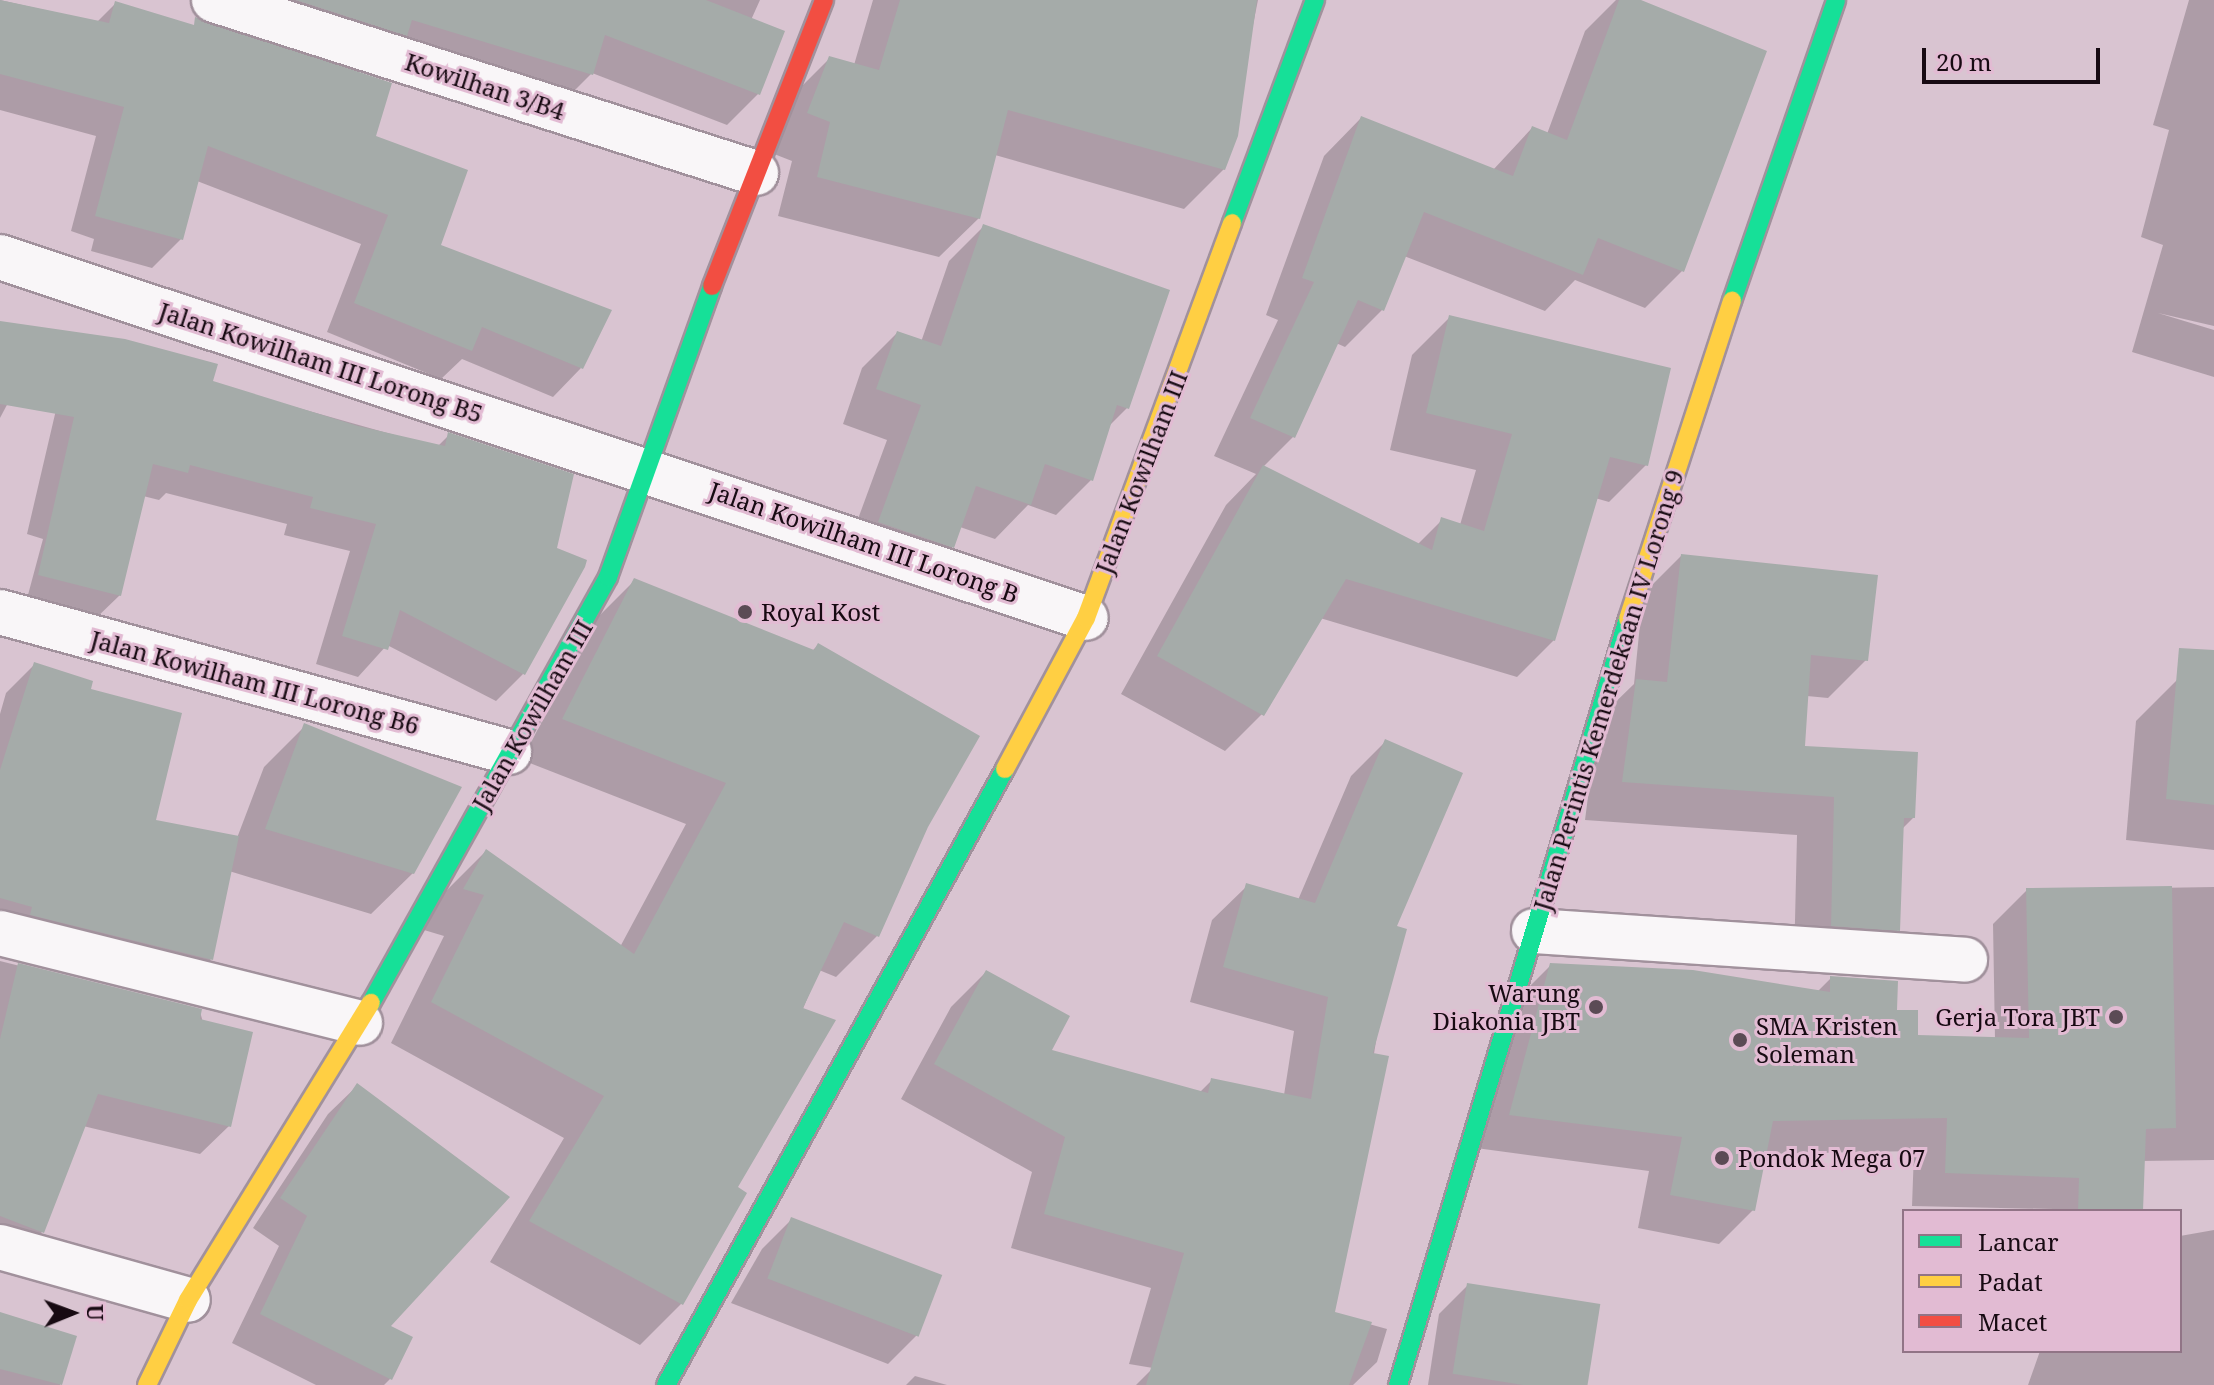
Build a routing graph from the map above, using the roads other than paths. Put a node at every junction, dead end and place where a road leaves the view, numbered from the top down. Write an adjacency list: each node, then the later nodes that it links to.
1 (214, 0): 5 (street, Kowilhan 3/B4)
2 (824, 0): 5 (street, Jalan Kowilham III)
3 (1315, 0): 9 (street, Jalan Kowilham III)
4 (1836, 0): 11 (street, Jalan Perintis Kemerdekaan IV Lorong 9)
5 (756, 173): 7 (street, Jalan Kowilham III)
6 (0, 257): 7 (street, Jalan Kowilham III Lorong B5)
7 (642, 466): 9 (street, Jalan Kowilham III Lorong B); 10 (street, Jalan Kowilham III)
8 (0, 612): 10 (street, Jalan Kowilham III Lorong B6)
9 (1086, 618): 18 (street, Jalan Kowilham III)
10 (509, 752): 14 (street, Jalan Kowilham III)
11 (1534, 931): 13 (street); 19 (street, Jalan Perintis Kemerdekaan IV Lorong 9)
12 (0, 933): 14 (street)
13 (1965, 960)
14 (360, 1023): 16 (street, Jalan Kowilham III)
15 (0, 1247): 16 (street)
16 (188, 1300): 17 (street, Jalan Kowilham III)
17 (147, 1385)
18 (666, 1385)
19 (1398, 1385)

